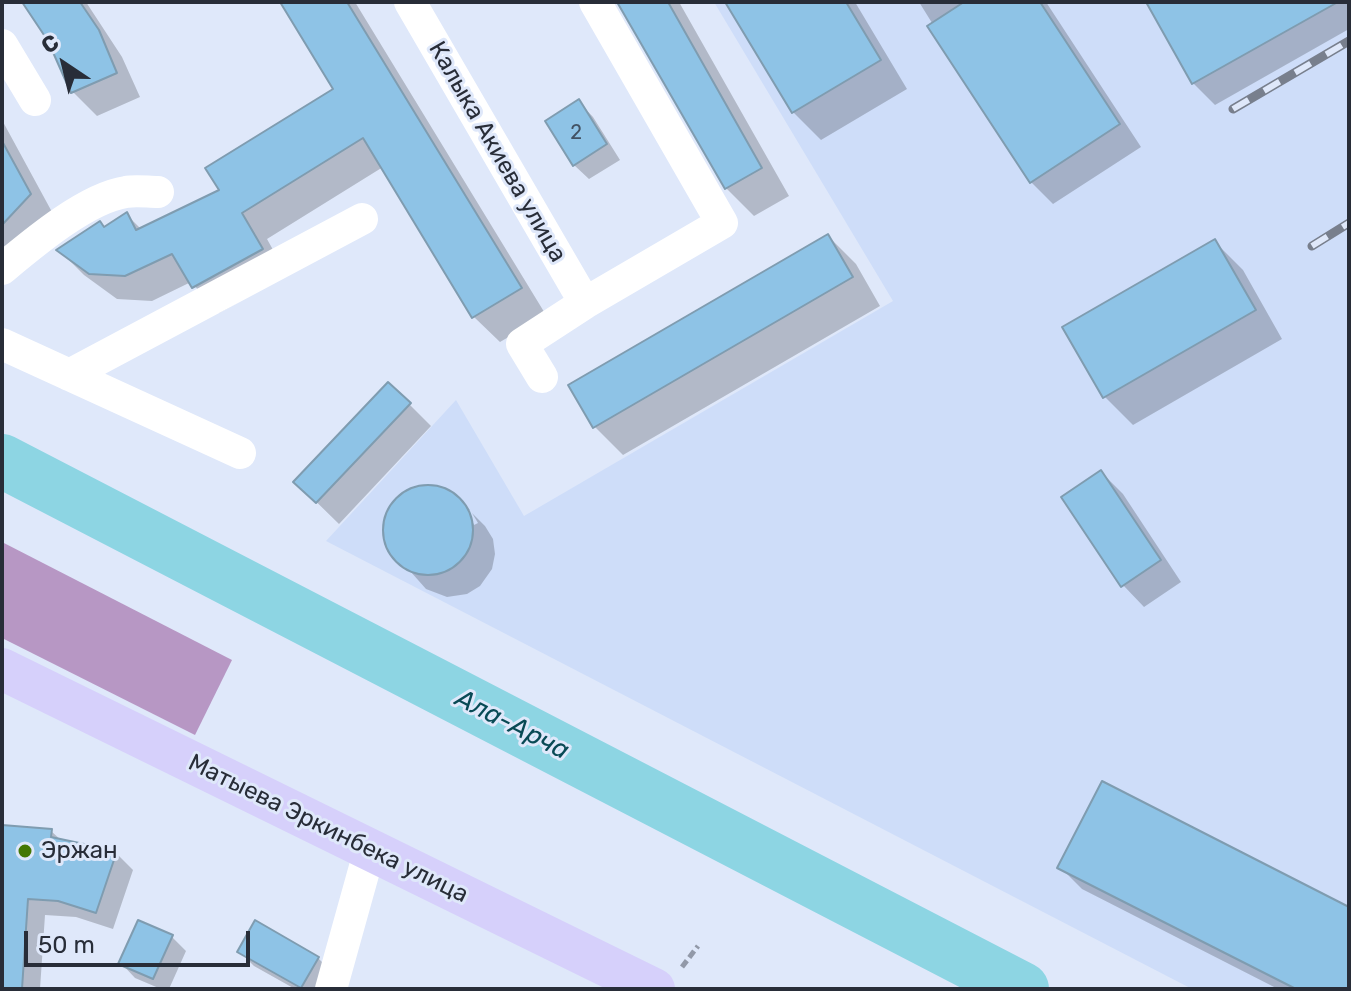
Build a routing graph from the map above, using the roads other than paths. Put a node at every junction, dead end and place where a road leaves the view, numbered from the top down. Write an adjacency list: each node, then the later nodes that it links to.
1 (410, 2): 8 (street, Калыка Акиева улица)
2 (595, 2): 8 (street)
3 (2, 45): 4 (street)
4 (35, 100)
5 (158, 192): 7 (street)
6 (362, 219): 10 (street)
7 (2, 269)
8 (585, 303): 11 (street)
9 (2, 344): 10 (street)
10 (69, 375): 12 (street)
11 (542, 377)
12 (240, 453)
13 (2, 669): 14 (main road, Матыева Эркинбека улица)
14 (370, 849): 15 (street); 16 (main road, Матыева Эркинбека улица)
15 (331, 989)
16 (654, 989)

